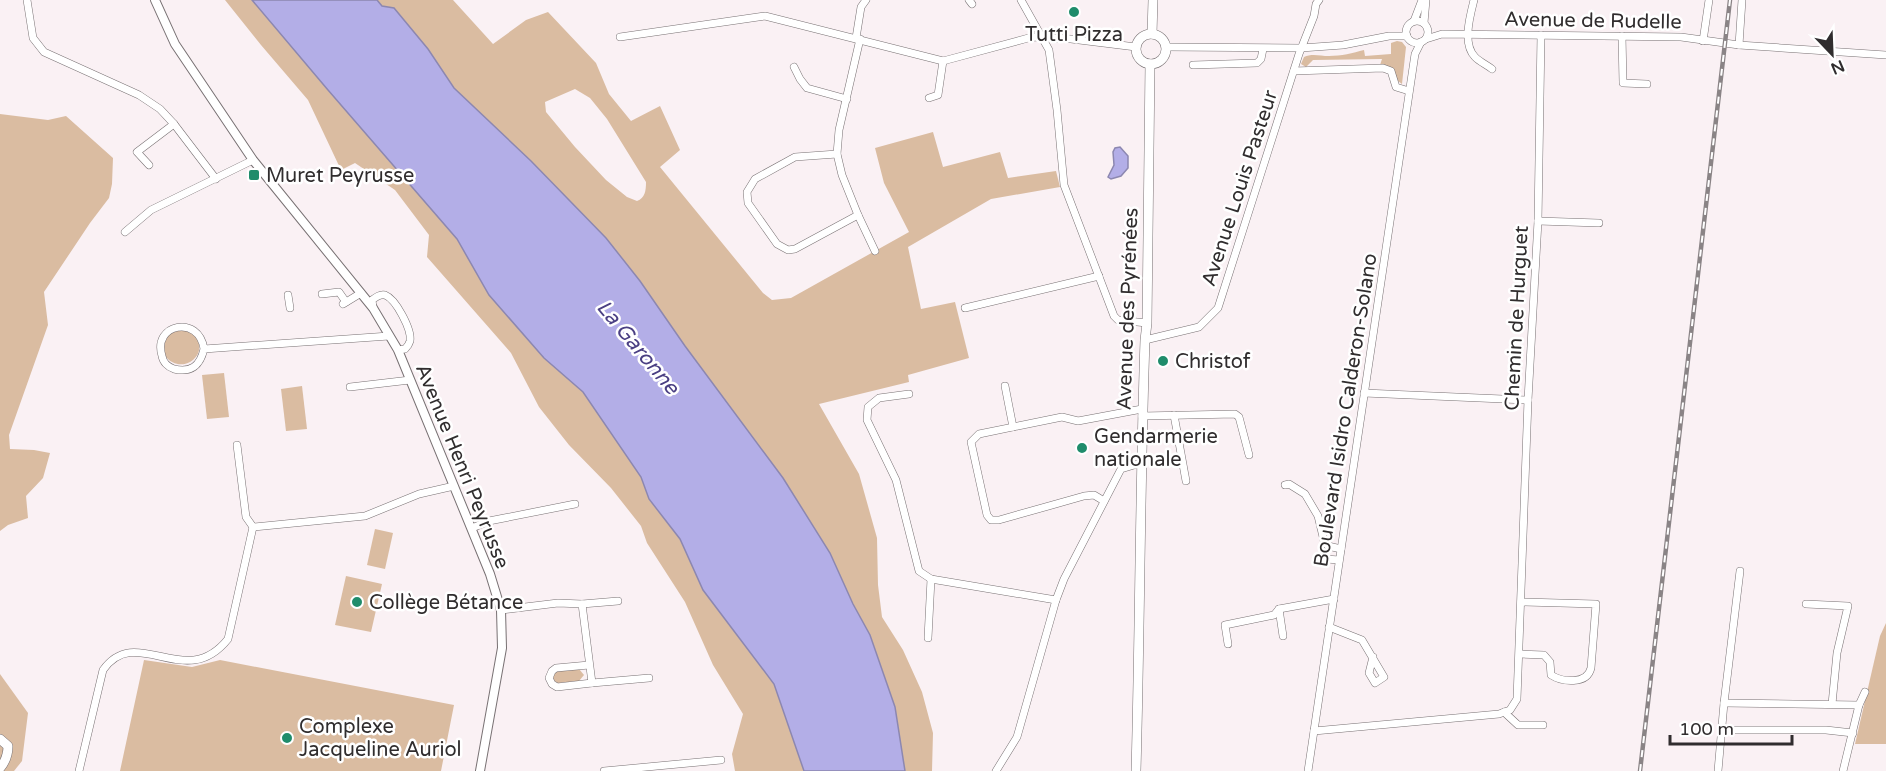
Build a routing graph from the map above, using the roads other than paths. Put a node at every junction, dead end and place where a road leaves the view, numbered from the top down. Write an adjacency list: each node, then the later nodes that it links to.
1 (27, 0): 41 (street)
2 (155, 0): 43 (street, Avenue Henri Peyrusse)
3 (866, 0): 21 (street)
4 (1021, 0): 20 (street)
5 (1154, 0): 13 (main road)
6 (1319, 0): 27 (street, Avenue Louis Pasteur)
7 (1424, 0): 11 (street); 12 (street)
8 (1474, 0): 15 (street)
9 (1709, 0): 23 (street, Avenue de Rudelle)
10 (1742, 0): 24 (street)
11 (1414, 21): 12 (street); 16 (street)
12 (1425, 25): 14 (street, Avenue de Rudelle); 22 (street)
13 (1152, 34): 25 (main road); 26 (main road)
14 (1442, 34): 15 (street, Avenue de Rudelle); 22 (street, Avenue de Rudelle)
15 (1469, 34): 17 (street, Avenue de Rudelle); 35 (street)
16 (1408, 35): 22 (street); 27 (street); 29 (street, Boulevard Isidro Calderon-Solano)
17 (1541, 35): 18 (street, Avenue de Rudelle); 47 (street, Chemin de Hurguet)
18 (1622, 36): 23 (street, Avenue de Rudelle); 37 (street)
19 (620, 37): 21 (street)
20 (1044, 38): 25 (street); 31 (street); 51 (street)
21 (858, 39): 31 (street); 40 (street)
22 (1423, 40): 29 (street, Boulevard Isidro Calderon-Solano)
23 (1703, 41): 24 (street)
24 (1739, 45): 30 (street)
25 (1136, 47): 32 (main road)
26 (1166, 47): 28 (street); 32 (main road)
27 (1301, 48): 28 (street); 36 (street, Avenue Louis Pasteur)
28 (1263, 49): 33 (street)
29 (1415, 54): 38 (street, Boulevard Isidro Calderon-Solano)
30 (1886, 55)
31 (944, 61): 39 (street)
32 (1150, 64): 58 (main road, Avenue des Pyrénées)
33 (1193, 65)
34 (794, 67): 40 (street)
35 (1492, 69)
36 (1294, 70): 38 (street); 60 (street, Avenue Louis Pasteur)
37 (1647, 84)
38 (1409, 92): 66 (street, Boulevard Isidro Calderon-Solano)
39 (929, 98)
40 (847, 99): 42 (street)
41 (174, 124): 44 (street); 45 (street)
42 (837, 153): 46 (street); 46 (street)
43 (254, 160): 45 (street); 52 (street, Avenue Henri Peyrusse)
44 (149, 165)
45 (216, 179): 49 (street)
46 (858, 215): 50 (street)
47 (1538, 221): 48 (street); 68 (street, Chemin de Hurguet)
48 (1599, 223)
49 (125, 232)
50 (875, 251)
51 (1099, 276): 56 (street); 58 (street)
52 (361, 292): 53 (street); 57 (street, Avenue Henri Peyrusse)
53 (322, 294)
54 (288, 295): 55 (street)
55 (290, 308)
56 (966, 308)
57 (373, 309): 59 (street, Avenue Henri Peyrusse); 62 (street, Avenue Henri Peyrusse)
58 (1147, 323): 60 (main road, Avenue des Pyrénées)
59 (390, 336): 61 (street); 62 (street, Avenue Henri Peyrusse)
60 (1145, 340): 69 (main road, Avenue des Pyrénées)
61 (204, 350): 61 (street)
62 (398, 350): 63 (street, Avenue Henri Peyrusse)
63 (410, 380): 65 (street); 77 (street, Avenue Henri Peyrusse)
64 (1005, 386): 71 (street)
65 (350, 387)
66 (1364, 393): 68 (street); 82 (street, Boulevard Isidro Calderon-Solano)
67 (909, 394): 86 (street)
68 (1528, 400): 90 (street, Chemin de Hurguet)
69 (1142, 413): 70 (street); 71 (street); 74 (main road, Avenue des Pyrénées)
70 (1174, 415): 73 (street); 75 (street)
71 (1013, 427): 78 (street)
72 (237, 445): 80 (street)
73 (1248, 455)
74 (1141, 463): 78 (street); 120 (main road, Avenue des Pyrénées)
75 (1186, 481)
76 (1285, 485): 82 (street)
77 (454, 486): 80 (street); 81 (street, Avenue Henri Peyrusse)
78 (1104, 501): 88 (street)
79 (575, 504): 81 (street)
80 (253, 527): 116 (street)
81 (472, 528): 94 (street, Avenue Henri Peyrusse)
82 (1341, 549): 84 (street, Boulevard Isidro Calderon-Solano)
83 (1326, 559): 84 (street)
84 (1339, 560): 87 (street, Boulevard Isidro Calderon-Solano)
85 (1740, 571): 105 (street)
86 (931, 579): 88 (street); 97 (street)
87 (1334, 599): 93 (street); 95 (street, Boulevard Isidro Calderon-Solano)
88 (1056, 600): 119 (street)
89 (618, 601): 91 (street)
90 (1521, 602): 99 (street, Chemin de Hurguet); 99 (street)
91 (582, 604): 94 (street); 101 (street)
92 (1806, 604): 106 (street)
93 (1279, 609): 96 (street); 98 (street)
94 (501, 610): 117 (street, Avenue Henri Peyrusse)
95 (1329, 627): 100 (street); 111 (street, Boulevard Isidro Calderon-Solano)
96 (1283, 636)
97 (928, 638)
98 (1228, 644)
99 (1520, 654): 108 (street, Chemin de Hurguet)
100 (1373, 657)
101 (589, 665): 103 (street); 103 (street)
102 (649, 678): 103 (street)
103 (592, 683)
104 (1865, 692): 107 (street)
105 (1724, 703): 106 (street); 110 (street)
106 (1832, 704): 107 (street)
107 (1859, 705): 112 (street)
108 (1507, 711): 109 (street); 111 (street)
109 (1543, 725)
110 (1723, 730): 112 (street); 122 (street)
111 (1314, 731): 121 (street, Boulevard Isidro Calderon-Solano)
112 (1853, 733): 123 (street)
113 (0, 739): 115 (main road)
114 (721, 760): 118 (street)
115 (0, 768)
116 (79, 771)
117 (480, 771)
118 (604, 771)
119 (996, 771)
120 (1136, 771)
121 (1308, 771)
122 (1718, 771)
123 (1843, 771)

